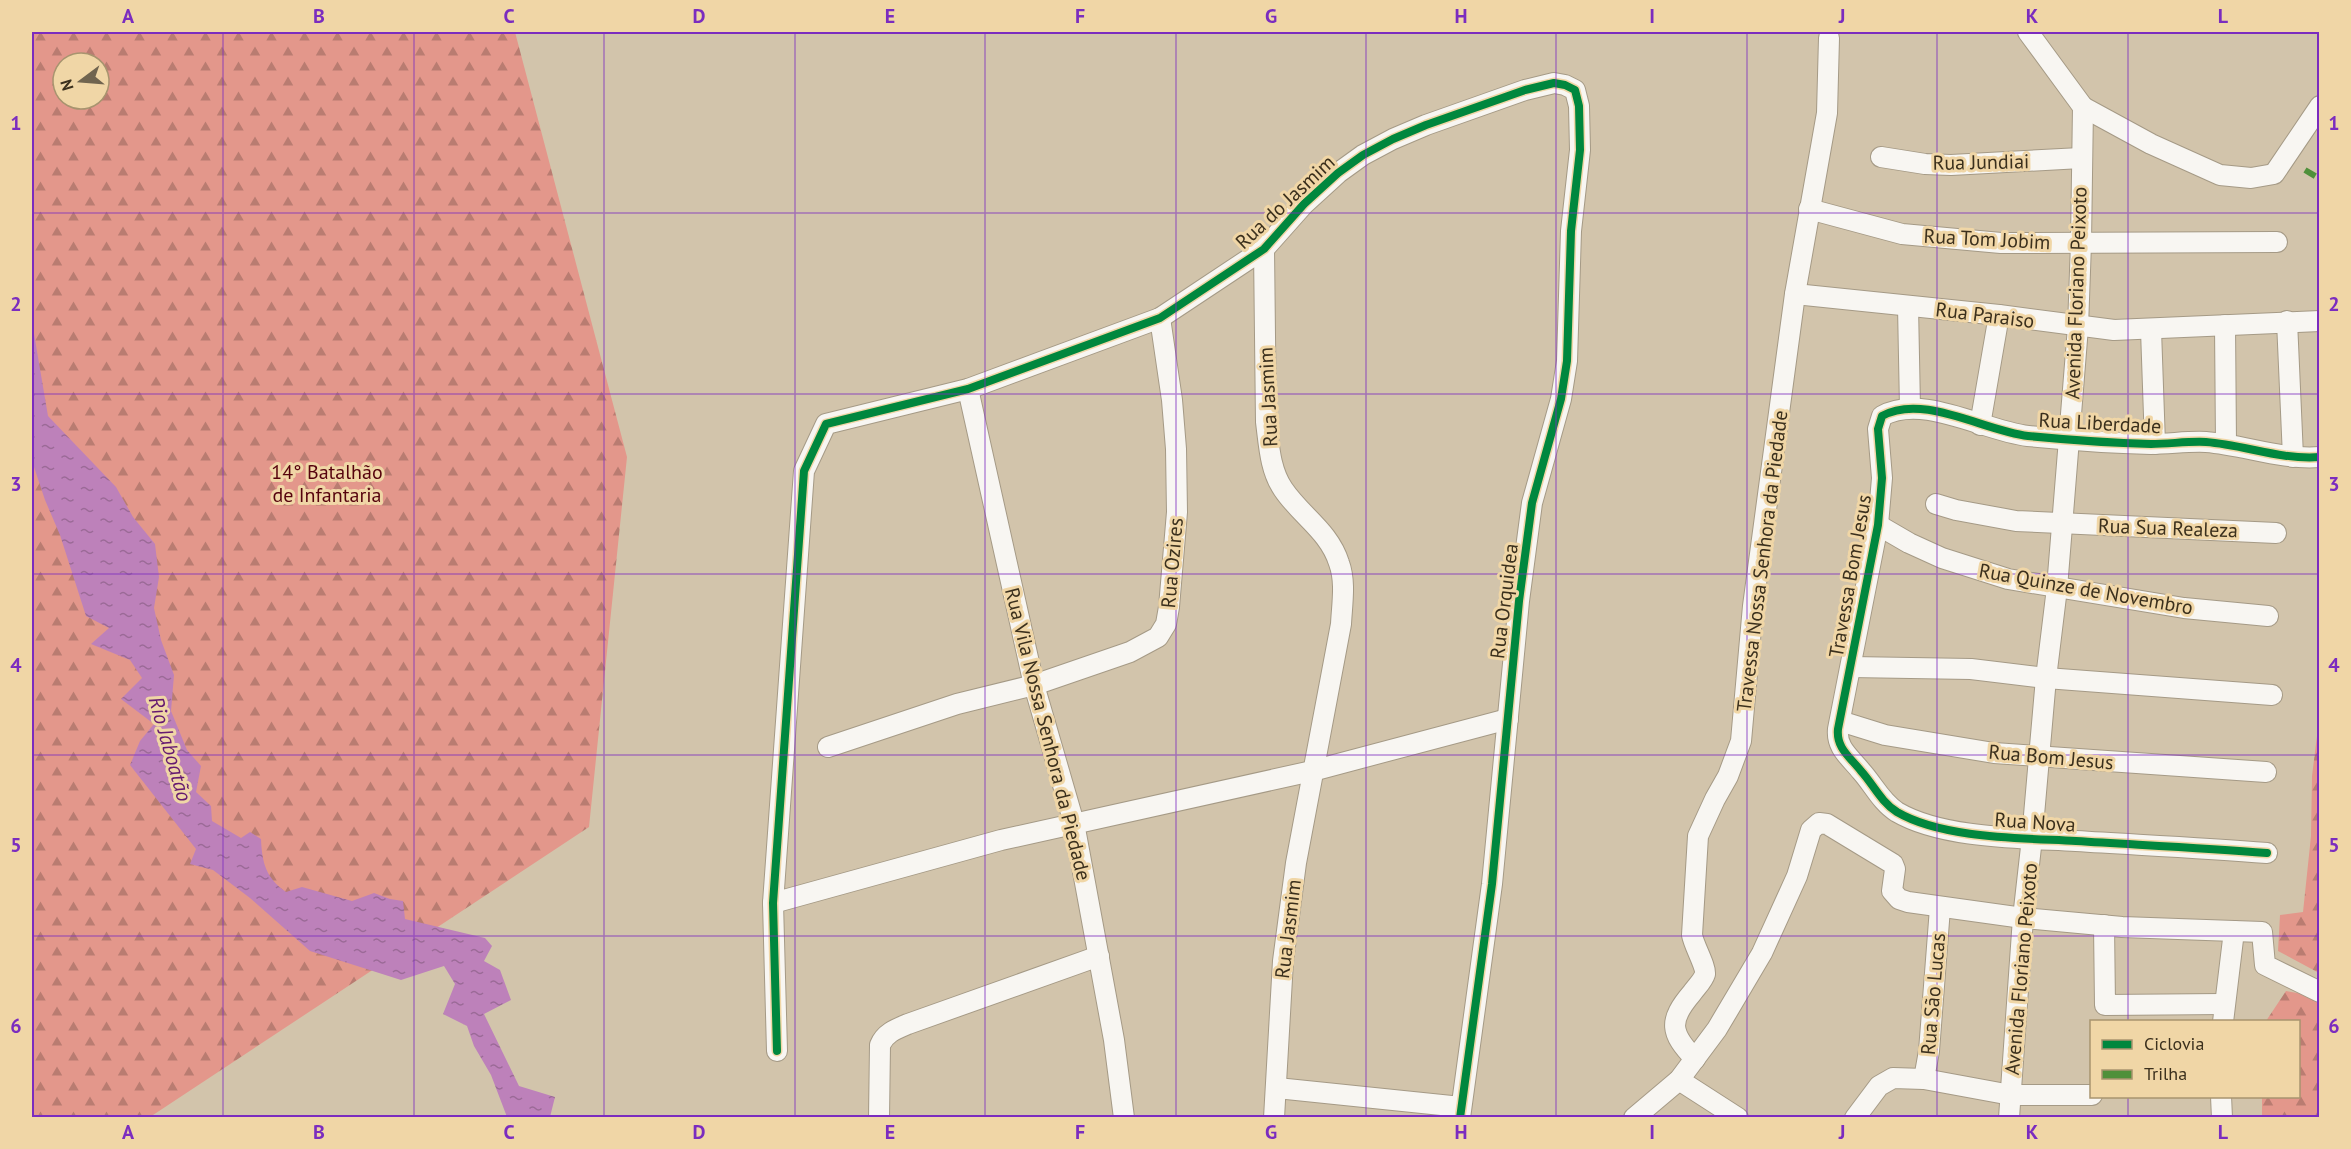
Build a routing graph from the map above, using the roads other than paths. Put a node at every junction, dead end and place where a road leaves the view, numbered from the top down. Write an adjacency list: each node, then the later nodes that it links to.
1 (2028, 32): 5 (street)
2 (1829, 38): 8 (street, Travessa Nossa Senhora da Piedade)
3 (1575, 90): 11 (street, Rua do Jasmim); 40 (street, Rua Orquidea)
4 (2319, 106): 5 (street)
5 (2083, 107): 7 (street, Avenida Floriano Peixoto)
6 (1881, 157): 7 (street, Rua Jundiai)
7 (2081, 158): 10 (street, Avenida Floriano Peixoto)
8 (1809, 209): 10 (street, Rua Tom Jobim); 12 (street, Travessa Nossa Senhora da Piedade)
9 (2277, 242): 10 (street, Rua Tom Jobim)
10 (2081, 243): 19 (street, Avenida Floriano Peixoto)
11 (1264, 249): 15 (street, Rua do Jasmim); 44 (street, Rua Jasmim)
12 (1795, 294): 13 (street, Rua Paraiso); 59 (street, Travessa Nossa Senhora da Piedade)
13 (1908, 306): 14 (street, Rua Paraiso); 22 (street)
14 (1999, 315): 19 (street, Rua Paraiso); 24 (street)
15 (1160, 318): 21 (street, Rua do Jasmim); 38 (street, Rua Ozires)
16 (2287, 321): 17 (street, Rua Paraiso); 18 (street, Rua Paraiso); 28 (street)
17 (2319, 321)
18 (2225, 325): 20 (street, Rua Paraiso); 27 (street)
19 (2079, 327): 20 (street, Rua Paraiso); 25 (street, Avenida Floriano Peixoto)
20 (2151, 330): 26 (street)
21 (968, 389): 38 (street, Rua Vila Nossa Senhora da Piedade); 49 (street, Rua do Jasmim)
22 (1910, 408): 23 (street, Rua Liberdade); 24 (street, Rua Liberdade)
23 (1882, 416): 32 (street, Travessa Bom Jesus)
24 (1980, 426): 25 (street, Rua Liberdade)
25 (2069, 439): 26 (street, Rua Liberdade); 31 (street, Avenida Floriano Peixoto)
26 (2155, 444): 27 (street, Rua Liberdade)
27 (2226, 444): 28 (street, Rua Liberdade)
28 (2293, 457): 29 (street, Rua Liberdade)
29 (2319, 458)
30 (1936, 504): 31 (street, Rua Sua Realeza)
31 (2061, 523): 33 (street, Rua Sua Realeza); 34 (street, Avenida Floriano Peixoto)
32 (1878, 525): 34 (street, Rua Quinze de Novembro); 36 (street, Travessa Bom Jesus)
33 (2276, 533)
34 (2057, 588): 35 (street, Rua Quinze de Novembro); 37 (street, Avenida Floriano Peixoto)
35 (2268, 615)
36 (1851, 667): 37 (street); 41 (street, Travessa Bom Jesus)
37 (2046, 678): 39 (street); 43 (street, Avenida Floriano Peixoto)
38 (1034, 685): 42 (street, Rua Ozires); 46 (street, Rua Vila Nossa Senhora da Piedade)
39 (2272, 695)
40 (1508, 719): 44 (street); 66 (street, Rua Orquidea)
41 (1839, 731): 43 (street, Rua Bom Jesus); 47 (street, Rua Nova)
42 (828, 747)
43 (2039, 757): 45 (street, Rua Bom Jesus); 47 (street, Avenida Floriano Peixoto)
44 (1312, 771): 46 (street); 62 (street, Rua Jasmim)
45 (2266, 772)
46 (1074, 823): 49 (street); 54 (street, Rua Vila Nossa Senhora da Piedade)
47 (2032, 838): 48 (street, Rua Nova); 51 (street, Avenida Floriano Peixoto)
48 (2267, 853)
49 (773, 903): 58 (street)
50 (1940, 908): 51 (street); 59 (street); 61 (street, Rua São Lucas)
51 (2023, 918): 52 (street); 63 (street, Avenida Floriano Peixoto)
52 (2104, 925): 53 (street); 56 (street)
53 (2234, 931): 55 (street); 57 (street)
54 (1099, 956): 67 (street); 68 (street, Rua Vila Nossa Senhora da Piedade)
55 (2319, 992)
56 (2105, 1013): 57 (street)
57 (2223, 1013)
58 (777, 1051)
59 (1695, 1059): 60 (street)
60 (1679, 1080): 70 (street); 71 (street)
61 (1924, 1080): 63 (street); 72 (street)
62 (1277, 1088): 66 (street); 69 (street, Rua Jasmim)
63 (2011, 1095): 64 (street); 73 (street, Avenida Floriano Peixoto)
64 (2090, 1095)
65 (2221, 1098): 74 (street)
66 (1460, 1112)
67 (879, 1118)
68 (1124, 1118)
69 (1274, 1118)
70 (1634, 1118)
71 (1738, 1118)
72 (1855, 1118)
73 (2009, 1118)
74 (2222, 1118)

